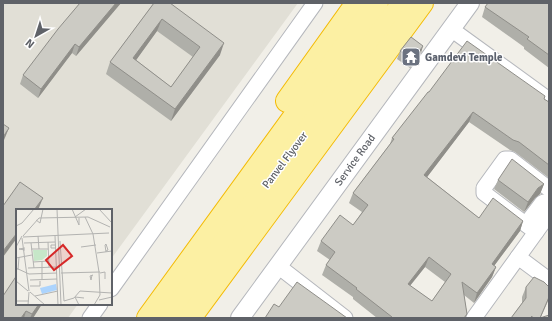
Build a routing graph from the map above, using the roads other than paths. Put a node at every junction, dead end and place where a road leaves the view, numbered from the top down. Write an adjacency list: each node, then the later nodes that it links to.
1 (315, 3): 16 (street)
2 (357, 3): 19 (highway)
3 (377, 3): 20 (highway, Panvel Flyover)
4 (402, 3): 21 (highway, Panvel Flyover)
5 (422, 3): 22 (highway)
6 (470, 3): 7 (street, Service Road)
7 (451, 29): 8 (street); 14 (street, Service Road)
8 (549, 100)
9 (549, 190): 12 (street)
10 (549, 205): 12 (street)
11 (549, 214): 12 (street)
12 (531, 228): 13 (street)
13 (518, 257): 15 (street); 25 (street)
14 (278, 266): 23 (street, Service Road); 24 (street)
15 (549, 280)
16 (112, 288)
17 (99, 305): 18 (street)
18 (90, 318)
19 (134, 318)
20 (148, 318)
21 (168, 318)
22 (190, 318)
23 (240, 318)
24 (345, 318)
25 (474, 318)

